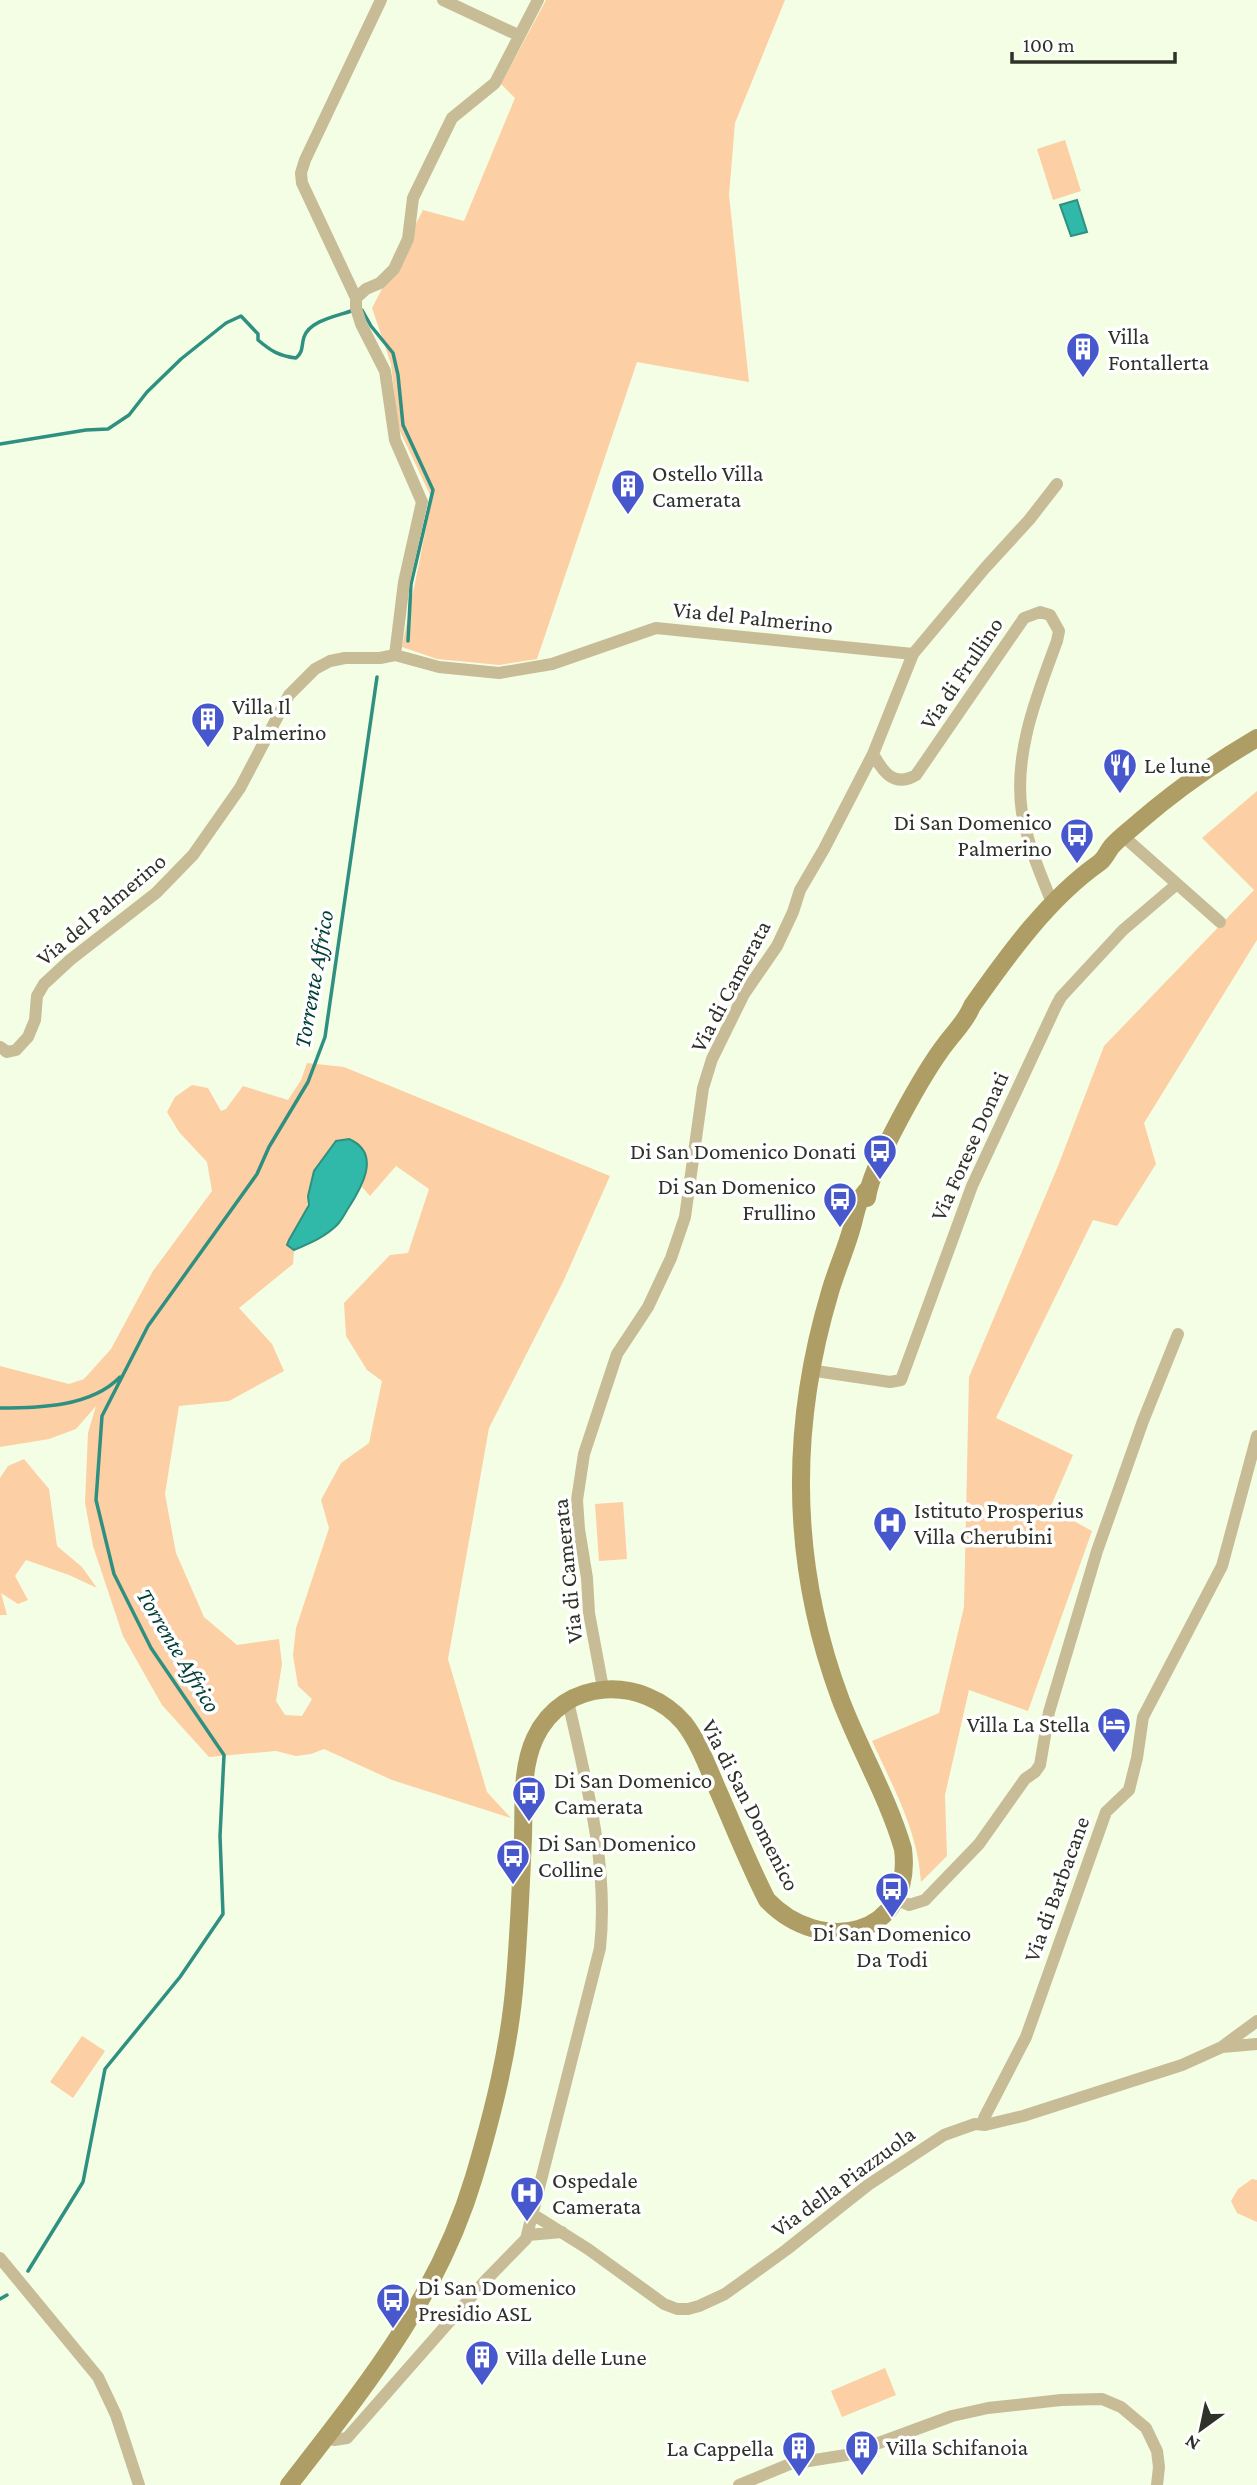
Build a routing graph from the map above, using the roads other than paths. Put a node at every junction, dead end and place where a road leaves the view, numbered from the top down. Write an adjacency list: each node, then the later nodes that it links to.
1 (381, 0): 5 (street)
2 (443, 0): 4 (street)
3 (538, 0): 4 (street)
4 (518, 35): 5 (street)
5 (356, 298): 8 (street)
6 (1057, 484): 7 (street, Via di Camerata)
7 (913, 654): 8 (street, Via del Palmerino); 10 (street, Via di Camerata)
8 (396, 655): 17 (street, Via del Palmerino)
9 (1257, 737): 11 (main road, Via di San Domenico)
10 (873, 754): 12 (street, Via di Frullino); 21 (street, Via di Camerata)
11 (1123, 836): 13 (street); 14 (main road, Via di San Domenico)
12 (1040, 873): 14 (street); 15 (street, Via di Frullino)
13 (1177, 884): 16 (street); 19 (street, Via Forese Donati)
14 (1066, 891): 15 (main road, Via di San Domenico)
15 (1053, 905): 19 (main road, Via di San Domenico)
16 (1220, 922)
17 (0, 1047)
18 (1178, 1334): 23 (street)
19 (809, 1370): 23 (main road, Via di San Domenico)
20 (1257, 1436): 27 (street, Via di Barbacane)
21 (603, 1688): 22 (main road, Via di San Domenico); 23 (main road, Via di San Domenico)
22 (568, 1701): 28 (street); 32 (main road, Via di San Domenico)
23 (895, 1899)
24 (1257, 2021): 26 (street)
25 (1257, 2044): 26 (street, Via della Piazzuola)
26 (1222, 2047): 27 (street, Via della Piazzuola)
27 (985, 2126): 29 (street, Via della Piazzuola)
28 (534, 2215): 29 (street, Via della Piazzuola); 30 (street)
29 (562, 2232): 30 (street)
30 (528, 2235): 32 (street)
31 (0, 2258): 33 (street)
32 (327, 2436): 34 (main road, Via di San Domenico)
33 (139, 2485)
34 (289, 2485)
35 (739, 2485): 36 (street)
36 (1157, 2485)

